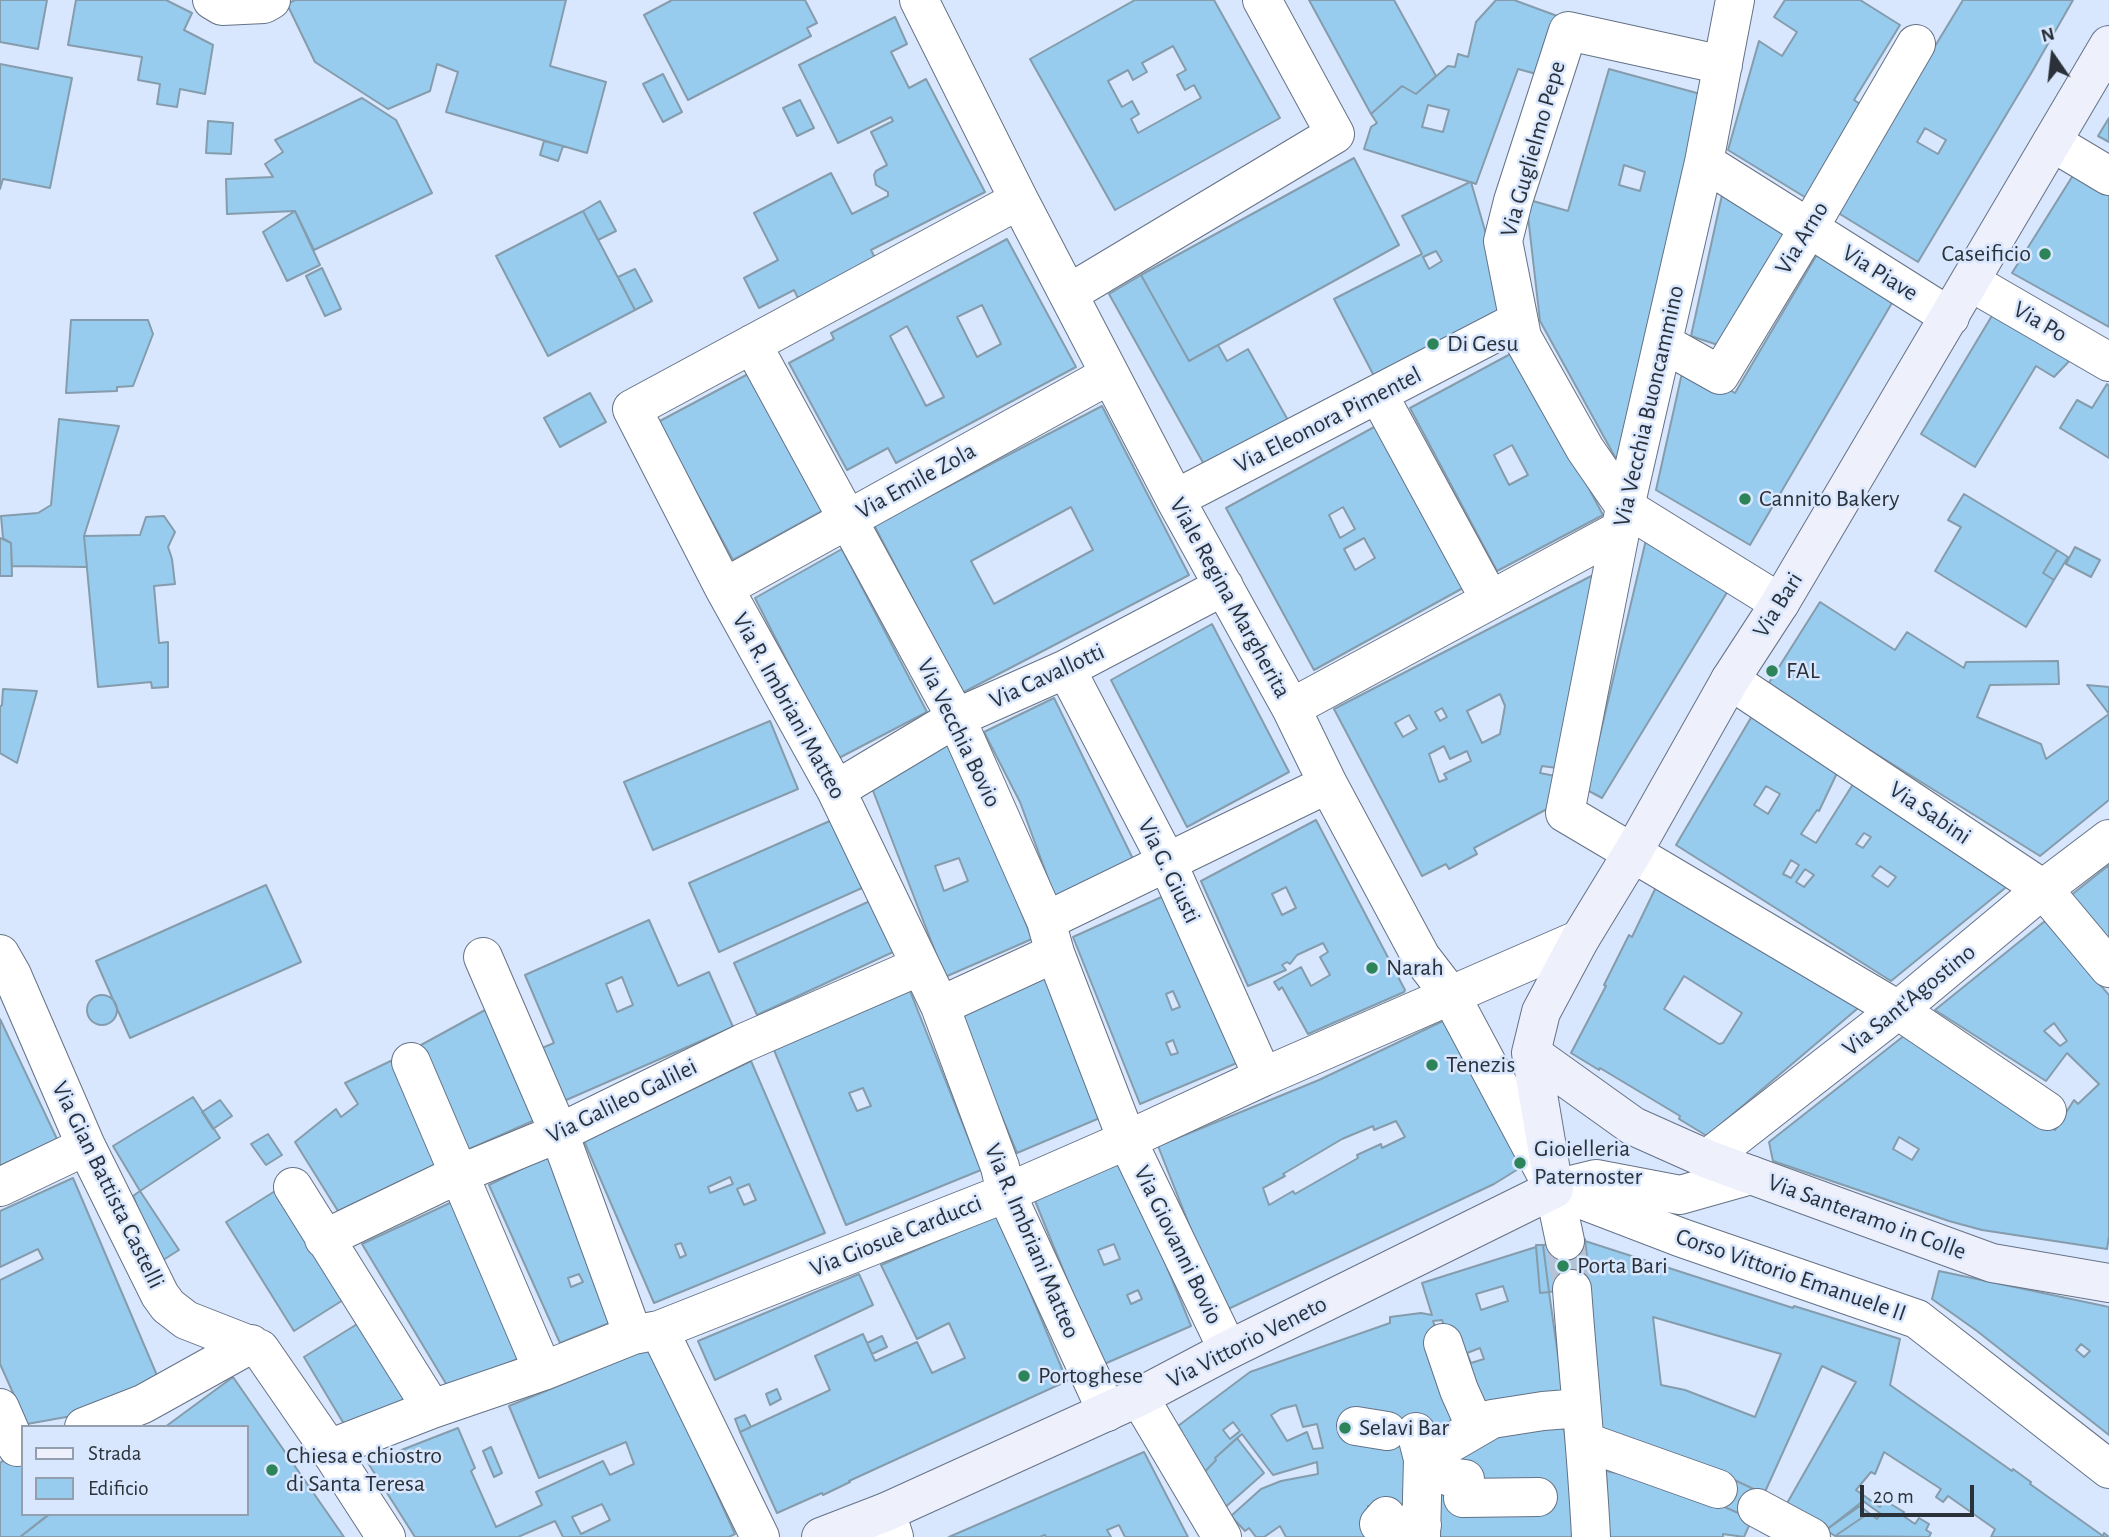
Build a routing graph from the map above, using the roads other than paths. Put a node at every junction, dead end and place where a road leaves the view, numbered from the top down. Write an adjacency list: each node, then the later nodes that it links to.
1 (212, 0): 2 (street)
2 (271, 0)
3 (919, 0): 12 (street, Viale Regina Margherita)
4 (1262, 0): 15 (street)
5 (1735, 0): 8 (street, Via Vecchia Buoncammino)
6 (1916, 44): 13 (street, Via Arno)
7 (2109, 45): 9 (main road, Via Bari)
8 (1723, 65): 10 (street, Via Vecchia Buoncammino); 17 (street, Via Guglielmo Pepe)
9 (2052, 142): 11 (street); 14 (main road, Via Bari)
10 (1704, 162): 13 (street, Via Piave); 18 (street, Via Vecchia Buoncammino)
11 (2109, 176)
12 (1019, 200): 15 (street, Viale Regina Margherita); 19 (street, Via R. Imbriani Matteo)
13 (1809, 228): 16 (street, Via Piave); 18 (street, Via Arno)
14 (1971, 282): 16 (main road, Via Bari); 20 (street, Via Po)
15 (1068, 293): 21 (street, Viale Regina Margherita)
16 (1950, 317): 29 (main road, Via Bari)
17 (1518, 321): 22 (street, Via Eleonora Pimentel); 25 (street, Via Guglielmo Pepe)
18 (1663, 343): 25 (street, Via Vecchia Buoncammino)
19 (752, 344): 24 (street, Via Vecchia Bovio); 27 (street, Via R. Imbriani Matteo)
20 (2109, 362)
21 (1109, 374): 23 (street, Viale Regina Margherita); 24 (street, Via Emile Zola)
22 (1378, 394): 23 (street, Via Eleonora Pimentel); 28 (street)
23 (1175, 499): 26 (street, Viale Regina Margherita)
24 (847, 519): 27 (street, Via Emile Zola); 33 (street, Via Vecchia Bovio)
25 (1623, 519): 28 (street); 29 (street, Via Guglielmo Pepe); 37 (street, Via Vecchia Buoncammino)
26 (1224, 586): 30 (street, Via Cavallotti); 32 (street, Viale Regina Margherita)
27 (724, 588): 35 (street, Via R. Imbriani Matteo)
28 (1490, 600): 32 (street)
29 (1780, 603): 31 (main road, Via Bari)
30 (1066, 669): 33 (street, Via Cavallotti); 38 (street, Via G. Giusti)
31 (1730, 680): 37 (main road, Via Bari); 39 (street, Via Sabini)
32 (1291, 708): 34 (street, Viale Regina Margherita)
33 (956, 718): 35 (street, Via Cavallotti); 40 (street, Via Vecchia Bovio)
34 (1328, 784): 38 (street); 46 (street, Viale Regina Margherita)
35 (836, 790): 43 (street, Via R. Imbriani Matteo)
36 (2109, 839): 39 (street, Via Sant'Agostino)
37 (1633, 852): 41 (main road, Via Bari); 48 (street)
38 (1167, 862): 40 (street); 51 (street, Via G. Giusti)
39 (2043, 889): 44 (street, Via Sabini); 48 (street, Via Sant'Agostino)
40 (1051, 937): 47 (street); 54 (street, Via Vecchia Bovio)
41 (1580, 939): 46 (street, Via Giosuè Carducci); 49 (main road, Via Bari)
42 (483, 957): 53 (street)
43 (920, 966): 47 (street, Via R. Imbriani Matteo); 53 (street, Via Galileo Galilei)
44 (2109, 968)
45 (4, 969): 55 (street, Via Gian Battista Castelli)
46 (1451, 996): 51 (street, Via Giosuè Carducci); 61 (street, Viale Regina Margherita)
47 (940, 1006): 62 (street, Via R. Imbriani Matteo)
48 (1898, 1010): 52 (street); 56 (street, Via Sant'Agostino)
49 (1531, 1053): 56 (main road, Via Santeramo in Colle); 61 (main road, Via Bari)
50 (411, 1062): 57 (street)
51 (1263, 1077): 54 (street, Via Giosuè Carducci)
52 (2047, 1111)
53 (559, 1133): 57 (street, Via Galileo Galilei); 67 (street)
54 (1127, 1140): 62 (street, Via Giosuè Carducci); 70 (street, Via Giovanni Bovio)
55 (86, 1146): 60 (street); 69 (street, Via Gian Battista Castelli)
56 (1707, 1159): 58 (main road, Via Santeramo in Colle)
57 (457, 1175): 63 (street, Via Galileo Galilei); 71 (street)
58 (1751, 1175): 61 (street); 65 (main road, Via Santeramo in Colle)
59 (293, 1186): 63 (street)
60 (0, 1187)
61 (1554, 1189): 64 (street, Viale Regina Margherita); 70 (main road, Via Vittorio Veneto); 79 (street, Corso Vittorio Emanuele II)
62 (1006, 1192): 67 (street, Via Giosuè Carducci); 72 (street, Via R. Imbriani Matteo)
63 (324, 1240): 74 (street)
64 (1566, 1241)
65 (2109, 1283)
66 (1572, 1289): 76 (street)
67 (646, 1333): 71 (street, Via Giosuè Carducci); 87 (street)
68 (1443, 1343): 80 (street)
69 (251, 1344): 75 (street); 78 (street, Via Gian Battista Castelli)
70 (1228, 1350): 72 (main road, Via Vittorio Veneto)
71 (543, 1371): 74 (street, Via Giosuè Carducci)
72 (1123, 1405): 84 (main road, Via Vittorio Veneto); 85 (street, Via R. Imbriani Matteo)
73 (0, 1408): 77 (street)
74 (432, 1409): 78 (street, Via Giosuè Carducci)
75 (89, 1425)
76 (1584, 1425): 80 (street); 81 (street); 89 (street)
77 (13, 1448)
78 (329, 1449): 86 (street, Via Gian Battista Castelli)
79 (2109, 1469)
80 (1419, 1470): 82 (street)
81 (1718, 1489)
82 (1538, 1497)
83 (1757, 1508): 90 (street)
84 (890, 1524): 88 (main road, Via Vittorio Veneto)
85 (1219, 1536)
86 (386, 1537)
87 (760, 1537)
88 (821, 1537)
89 (1591, 1537)
90 (1811, 1537)

